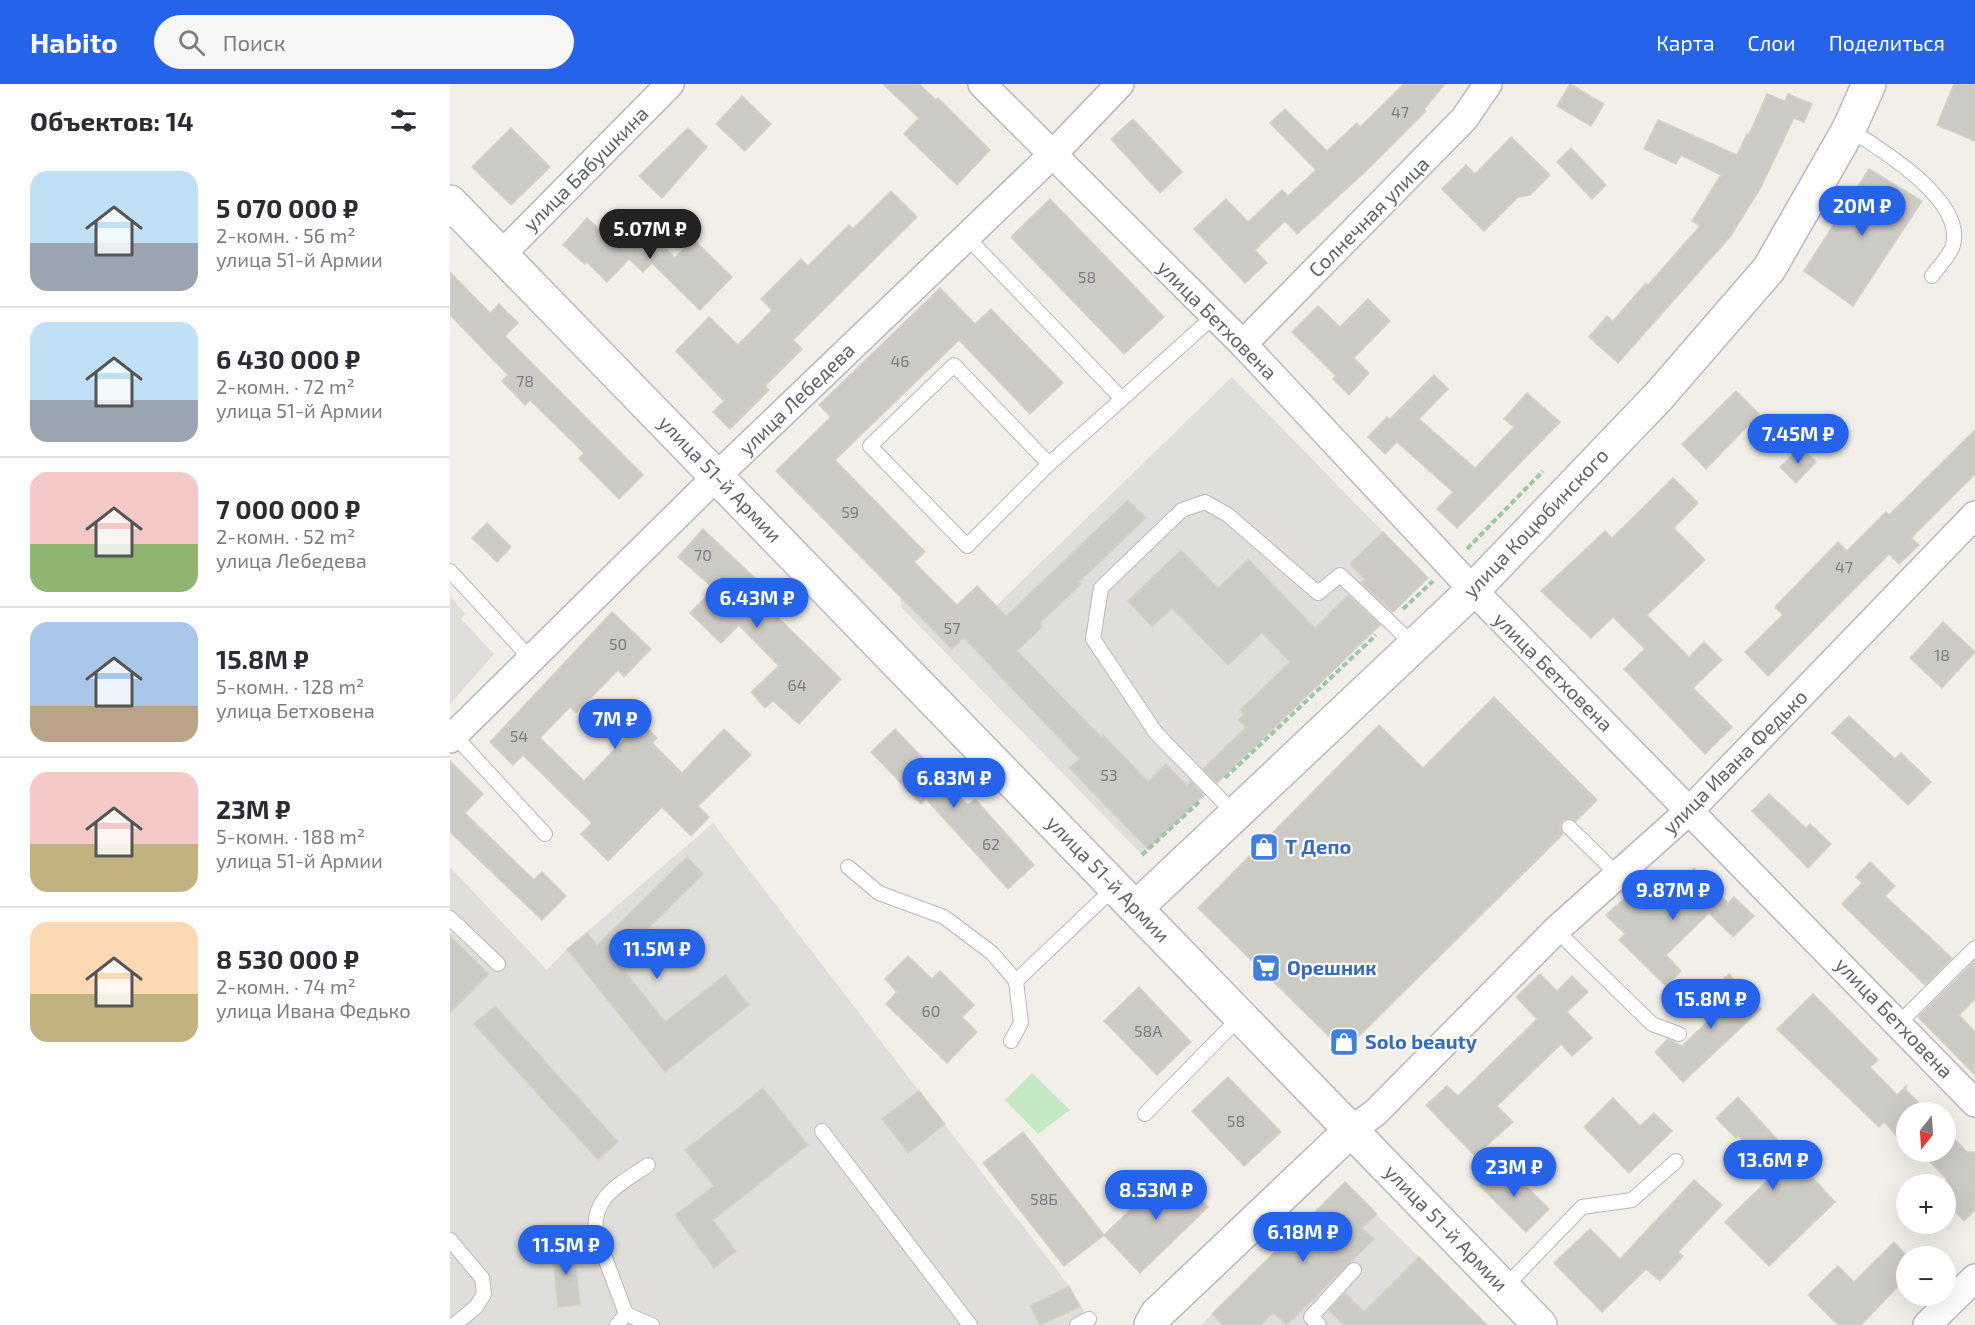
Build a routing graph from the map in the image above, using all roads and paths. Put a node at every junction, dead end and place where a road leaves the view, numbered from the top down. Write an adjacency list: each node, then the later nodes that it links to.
1 (670, 84): 10 (street, улица Бабушкина)
2 (982, 84): 7 (street, улица Бетховена)
3 (1120, 84): 7 (street, улица Лебедева)
4 (1488, 84): 13 (street, Солнечная улица)
5 (1869, 84): 6 (main road, улица Коцюбинского)
6 (1849, 129): 11 (lane); 21 (main road, улица Коцюбинского)
7 (1052, 155): 9 (street, улица Лебедева); 12 (street, улица Бетховена)
8 (450, 202): 10 (main road, улица 51-й Армии)
9 (967, 237): 14 (lane); 17 (street, улица Лебедева)
10 (501, 255): 17 (main road, улица 51-й Армии)
11 (1932, 276)
12 (1214, 316): 13 (street, улица Бетховена); 14 (lane)
13 (1243, 344): 19 (street, улица Бетховена)
14 (1122, 399): 16 (lane)
15 (1552, 463): 19 (path)
16 (1049, 464): 16 (lane)
17 (717, 476): 24 (street, улица Лебедева); 34 (main road, улица 51-й Армии)
18 (1975, 515): 27 (street, улица Ивана Федько)
19 (1450, 565): 21 (street, улица Бетховена); 22 (path)
20 (450, 571): 24 (lane)
21 (1473, 590): 23 (main road, улица Коцюбинского); 27 (street, улица Бетховена)
22 (1390, 622): 23 (lane); 26 (path); 26 (lane)
23 (1414, 645): 28 (main road, улица Коцюбинского)
24 (531, 659): 25 (street, улица Лебедева)
25 (452, 737): 30 (lane)
26 (1211, 790): 28 (lane); 31 (path)
27 (1690, 810): 33 (street, улица Ивана Федько); 41 (street, улица Бетховена)
28 (1235, 814): 34 (main road, улица Коцюбинского)
29 (1569, 827): 33 (lane)
30 (545, 834)
31 (1142, 855)
32 (848, 867): 39 (lane)
33 (1618, 875): 36 (street, улица Ивана Федько)
34 (1125, 897): 39 (lane); 40 (main road, улица 51-й Армии)
35 (450, 918): 38 (lane)
36 (1556, 930): 42 (lane); 46 (street, улица Ивана Федько)
37 (1975, 948): 41 (lane)
38 (498, 964)
39 (1016, 981): 43 (lane)
40 (1241, 1016): 45 (lane); 46 (main road, улица 51-й Армии)
41 (1899, 1023): 44 (street, улица Бетховена)
42 (1679, 1034)
43 (1011, 1041)
44 (1975, 1103)
45 (1145, 1114)
46 (1351, 1130): 53 (main road, улица 51-й Армии); 58 (main road, улица Ивана Федько)
47 (822, 1131): 57 (lane)
48 (1676, 1161): 53 (lane)
49 (648, 1165): 54 (lane)
50 (450, 1240): 55 (lane)
51 (1354, 1270): 59 (lane)
52 (1975, 1278): 61 (street)
53 (1504, 1288): 60 (main road, улица 51-й Армии)
54 (622, 1320): 56 (lane)
55 (454, 1325)
56 (652, 1325)
57 (970, 1325)
58 (1151, 1325)
59 (1319, 1325)
60 (1540, 1325)
61 (1927, 1325)

